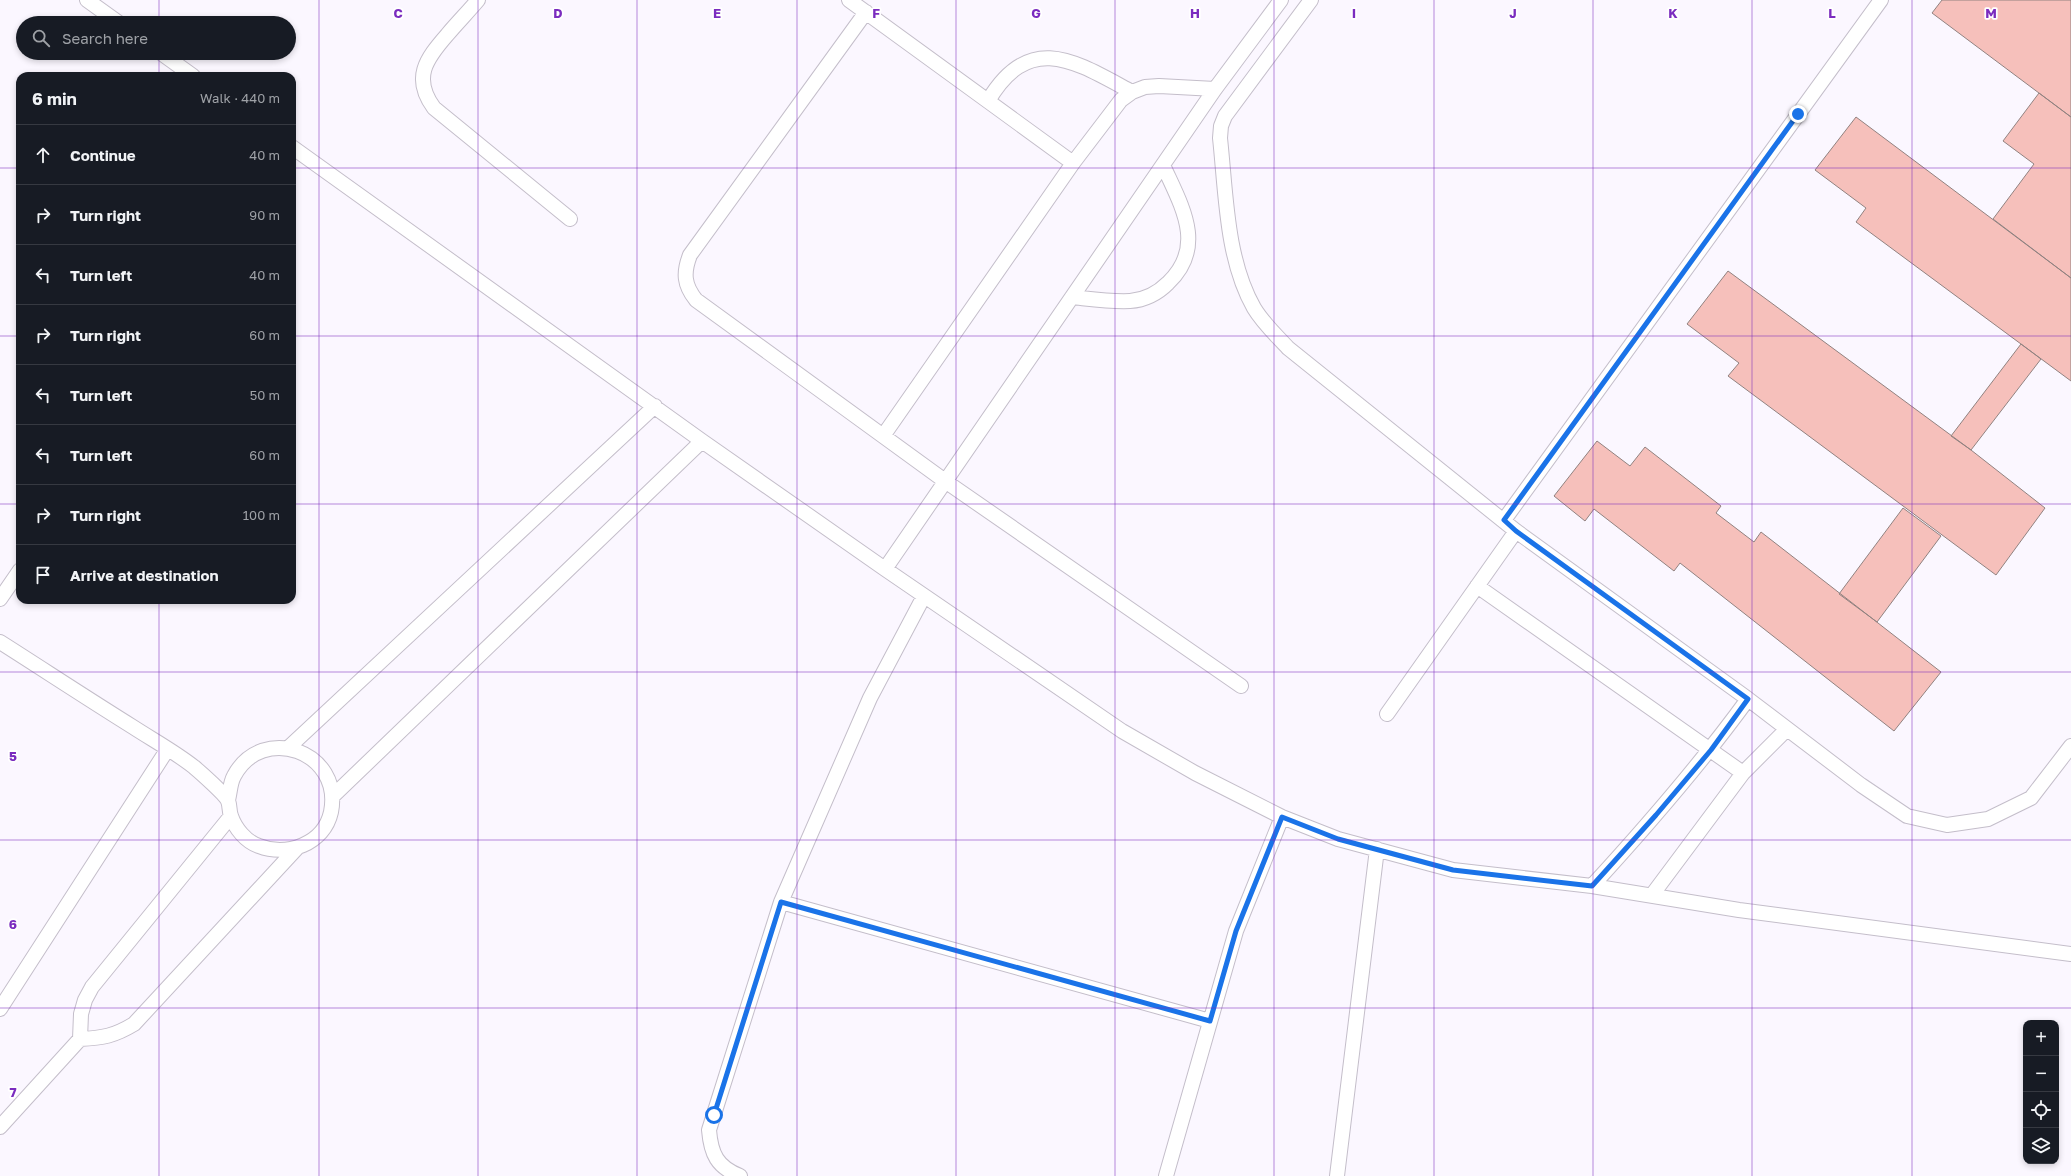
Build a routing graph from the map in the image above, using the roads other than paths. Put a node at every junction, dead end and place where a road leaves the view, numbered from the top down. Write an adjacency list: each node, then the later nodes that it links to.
1 (87, 0): 8 (lane)
2 (478, 0): 17 (lane)
3 (849, 0): 7 (lane)
4 (1282, 0): 11 (lane)
5 (1311, 0): 23 (lane)
6 (1881, 0): 23 (lane)
7 (866, 12): 13 (lane); 20 (lane)
8 (109, 16)
9 (171, 60): 10 (lane)
10 (187, 72)
11 (1215, 89): 12 (lane); 16 (lane)
12 (1132, 92): 13 (lane); 15 (lane)
13 (988, 101): 15 (lane)
14 (296, 150): 19 (lane)
15 (1073, 163): 20 (lane)
16 (1163, 165): 18 (lane); 18 (lane)
17 (570, 219)
18 (1072, 298): 22 (lane)
19 (655, 406): 21 (lane); 36 (lane)
20 (883, 436): 22 (lane)
21 (702, 441): 25 (lane); 40 (lane)
22 (945, 482): 25 (lane); 31 (lane)
23 (1504, 520): 24 (lane)
24 (1516, 531): 27 (lane); 32 (lane)
25 (885, 569): 28 (lane)
26 (16, 576): 29 (lane)
27 (1477, 586): 33 (lane); 38 (lane)
28 (924, 596): 43 (lane); 48 (lane)
29 (0, 599)
30 (0, 642): 37 (lane)
31 (1241, 686)
32 (1748, 699): 34 (lane); 38 (lane)
33 (1387, 714)
34 (1787, 729): 35 (lane); 39 (lane)
35 (2071, 746)
36 (288, 748): 40 (lane); 41 (lane)
37 (167, 750): 41 (lane); 50 (lane)
38 (1711, 750): 39 (lane); 46 (lane)
39 (1743, 773): 47 (lane)
40 (332, 796): 44 (lane)
41 (228, 800): 42 (lane)
42 (231, 816): 44 (lane); 52 (lane)
43 (1282, 817): 45 (lane); 51 (lane)
44 (297, 848): 52 (lane)
45 (1377, 850): 46 (lane); 56 (lane)
46 (1592, 886): 47 (lane)
47 (1652, 895): 49 (lane)
48 (781, 902): 51 (lane); 54 (lane)
49 (2071, 954)
50 (0, 1009)
51 (1210, 1021): 55 (lane)
52 (80, 1039): 53 (lane)
53 (0, 1127)
54 (740, 1176)
55 (1166, 1176)
56 (1337, 1176)

